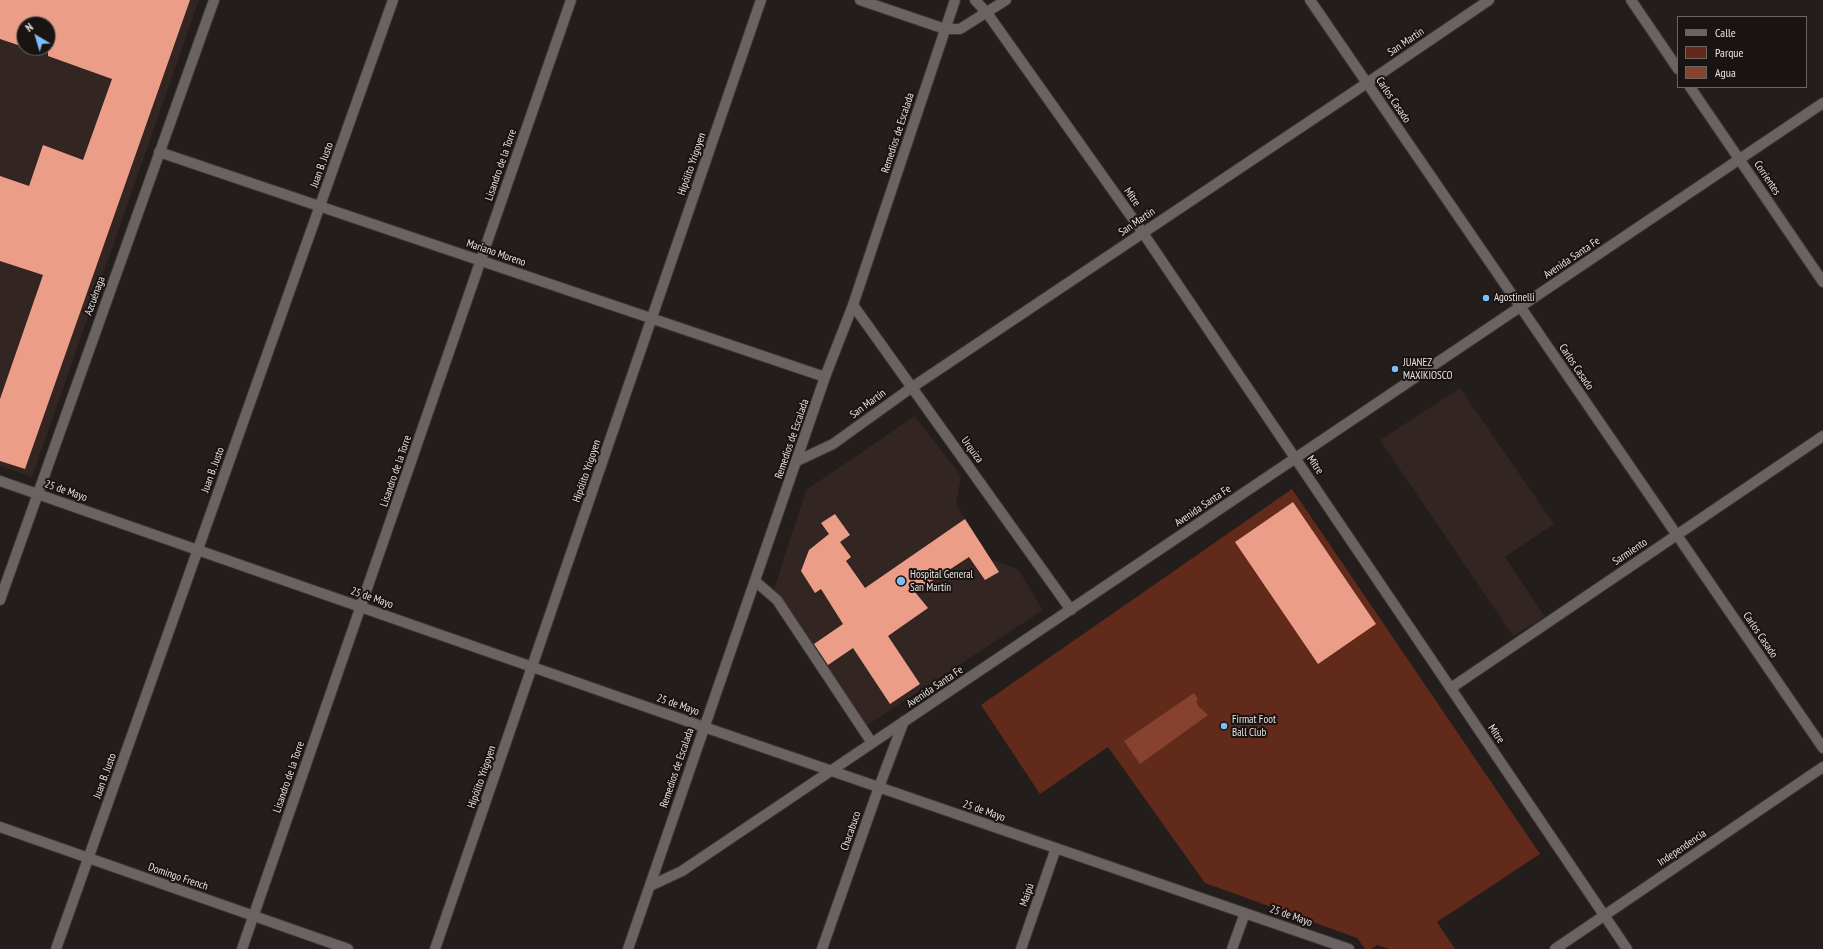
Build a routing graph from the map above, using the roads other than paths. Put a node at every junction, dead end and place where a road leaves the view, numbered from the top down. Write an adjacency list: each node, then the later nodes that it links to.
1 (214, 0): 18 (street, Azcuénaga)
2 (393, 0): 20 (street, Juan B. Justo)
3 (571, 0): 22 (street, Lisandro de la Torre)
4 (761, 0): 26 (street, Hipólito Yrigoyen)
5 (860, 0): 13 (street)
6 (955, 0): 13 (street, Remedios de Escalada)
7 (975, 0): 12 (street, Mitre)
8 (1006, 0): 12 (street)
9 (1310, 0): 15 (street, Carlos Casado)
10 (1489, 0): 15 (street, San Martín)
11 (1631, 0): 14 (street)
12 (987, 13): 13 (street); 21 (street, Mitre)
13 (945, 29): 24 (street, Remedios de Escalada)
14 (1677, 68)
15 (1367, 83): 21 (street, San Martín); 25 (street, Carlos Casado)
16 (1691, 88): 19 (street, Corrientes)
17 (1823, 103): 19 (street, Avenida Santa Fe)
18 (160, 152): 20 (street, Mariano Moreno); 33 (street, Azcuénaga)
19 (1740, 159): 23 (street, Corrientes); 25 (street, Avenida Santa Fe)
20 (320, 206): 22 (street, Mariano Moreno); 35 (street, Juan B. Justo)
21 (1143, 233): 28 (street, San Martín); 30 (street, Mitre)
22 (481, 260): 26 (street, Mariano Moreno); 38 (street, Lisandro de la Torre)
23 (1823, 282)
24 (853, 305): 27 (street, Remedios de Escalada); 28 (street, Urquiza)
25 (1520, 306): 30 (street, Avenida Santa Fe); 34 (street, Carlos Casado)
26 (652, 318): 27 (street, Mariano Moreno); 40 (street, Hipólito Yrigoyen)
27 (825, 377): 31 (street, Remedios de Escalada)
28 (911, 388): 31 (street, San Martín); 39 (street, Urquiza)
29 (1823, 436): 34 (street, Sarmiento)
30 (1296, 458): 39 (street, Avenida Santa Fe); 41 (street, Mitre)
31 (797, 461): 36 (street, Remedios de Escalada)
32 (0, 481): 33 (street, 25 de Mayo)
33 (37, 494): 35 (street, 25 de Mayo); 37 (street, Azcuénaga)
34 (1677, 535): 41 (street, Sarmiento); 45 (street, Carlos Casado)
35 (198, 550): 38 (street, 25 de Mayo); 51 (street, Juan B. Justo)
36 (755, 581): 43 (street, Remedios de Escalada); 44 (street)
37 (0, 600)
38 (361, 607): 40 (street, 25 de Mayo); 55 (street, Lisandro de la Torre)
39 (1071, 610): 42 (street, Avenida Santa Fe)
40 (532, 667): 43 (street, 25 de Mayo); 59 (street, Hipólito Yrigoyen)
41 (1451, 688): 54 (street, Mitre)
42 (904, 721): 44 (street, Avenida Santa Fe); 48 (street, Chacabuco)
43 (704, 727): 47 (street, 25 de Mayo); 52 (street, Remedios de Escalada)
44 (872, 743): 47 (street, Avenida Santa Fe)
45 (1823, 748)
46 (1823, 767): 54 (street, Independencia)
47 (831, 770): 48 (street, 25 de Mayo); 52 (street, Avenida Santa Fe)
48 (879, 787): 50 (street, 25 de Mayo); 61 (street, Chacabuco)
49 (0, 827): 51 (street, Domingo French)
50 (1056, 848): 53 (street, 25 de Mayo); 62 (street, Maipú)
51 (89, 858): 55 (street, Domingo French); 56 (street, Juan B. Justo)
52 (650, 886): 60 (street)
53 (1245, 913): 63 (street); 64 (street, 25 de Mayo)
54 (1604, 915): 65 (street, Independencia); 66 (street, Mitre)
55 (253, 916): 57 (street, Lisandro de la Torre); 58 (street, Domingo French)
56 (56, 949)
57 (242, 949)
58 (348, 949)
59 (435, 949)
60 (628, 949)
61 (822, 949)
62 (1021, 949)
63 (1232, 949)
64 (1349, 949)
65 (1554, 949)
66 (1627, 949)

